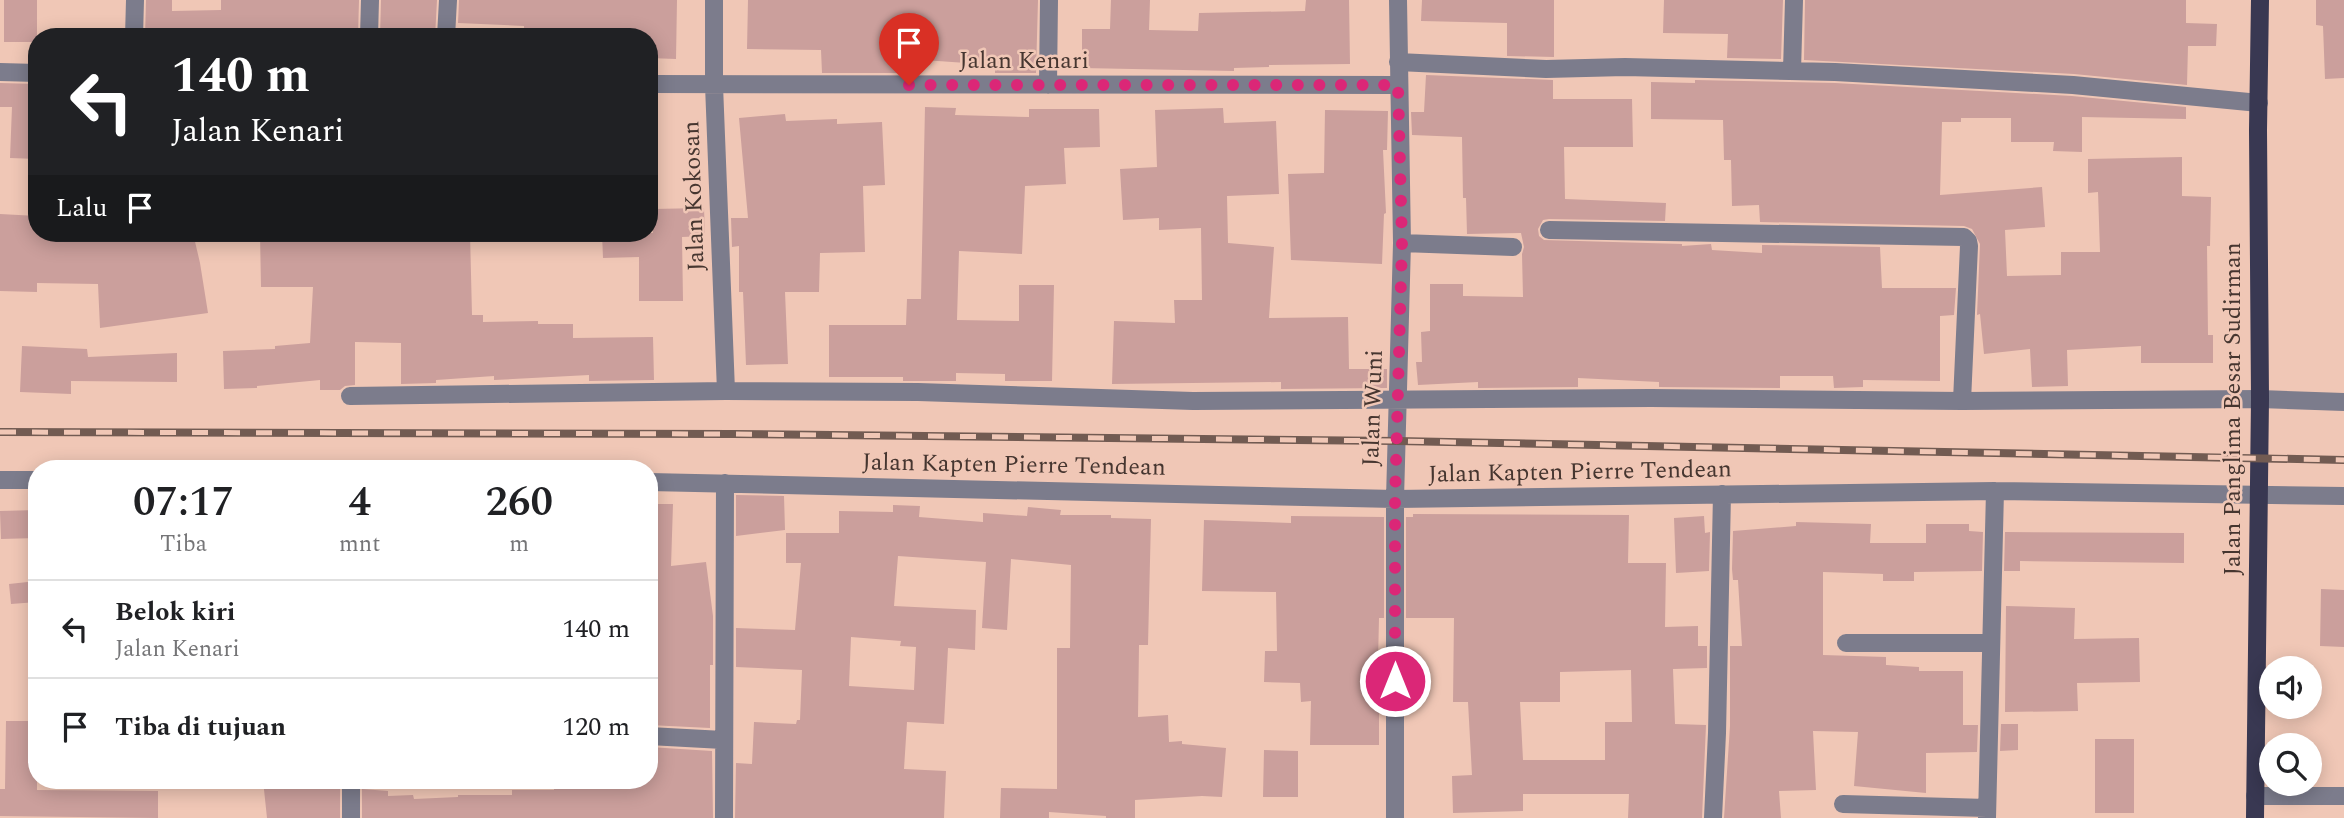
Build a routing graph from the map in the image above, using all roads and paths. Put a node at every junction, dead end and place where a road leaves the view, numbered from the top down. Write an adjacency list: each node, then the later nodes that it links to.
1 (135, 0): 9 (street)
2 (370, 0): 10 (street)
3 (448, 0): 11 (street)
4 (714, 0): 17 (street, Jalan Kokosan)
5 (1049, 0): 18 (street)
6 (1398, 0): 12 (street, Jalan Wuni)
7 (1794, 0): 13 (street)
8 (2260, 0): 20 (main road, Jalan Panglima Besar Sudirman)
9 (134, 28)
10 (369, 28)
11 (446, 28)
12 (1398, 62): 13 (street); 19 (street, Jalan Wuni)
13 (1792, 71): 20 (street)
14 (0, 72): 15 (street)
15 (28, 73)
16 (658, 84): 17 (street, Jalan Kenari)
17 (714, 85): 18 (street, Jalan Kenari); 24 (street, Jalan Kokosan)
18 (1048, 85): 19 (street, Jalan Kenari)
19 (1398, 85): 22 (street, Jalan Wuni)
20 (2259, 103): 27 (main road, Jalan Panglima Besar Sudirman)
21 (1549, 230): 28 (street)
22 (1402, 243): 23 (street); 26 (street, Jalan Wuni)
23 (1513, 247)
24 (726, 391): 25 (street); 26 (street)
25 (350, 396)
26 (1398, 398): 28 (street); 38 (street, Jalan Wuni)
27 (2260, 399): 28 (street); 29 (street); 36 (main road, Jalan Panglima Besar Sudirman)
28 (1962, 401)
29 (2344, 402)
30 (0, 480): 31 (street)
31 (28, 480)
32 (658, 482): 33 (street, Jalan Kapten Pierre Tendean)
33 (725, 483): 38 (street, Jalan Kapten Pierre Tendean); 42 (street)
34 (1995, 491): 35 (street, Jalan Kapten Pierre Tendean); 36 (street, Jalan Kapten Pierre Tendean); 40 (street)
35 (1722, 494): 38 (street, Jalan Kapten Pierre Tendean); 51 (street)
36 (2260, 495): 37 (street, Jalan Kapten Pierre Tendean); 44 (main road, Jalan Panglima Besar Sudirman)
37 (2344, 496)
38 (1395, 499): 50 (street, Jalan Wuni)
39 (1846, 643): 40 (street)
40 (1991, 643): 47 (street)
41 (658, 736): 42 (street)
42 (723, 740): 49 (street)
43 (351, 789): 48 (street)
44 (2255, 796): 45 (street); 52 (main road, Jalan Panglima Besar Sudirman)
45 (2344, 796)
46 (1843, 804): 47 (street)
47 (1987, 813)
48 (351, 818)
49 (724, 818)
50 (1395, 818)
51 (1713, 818)
52 (2255, 818)

